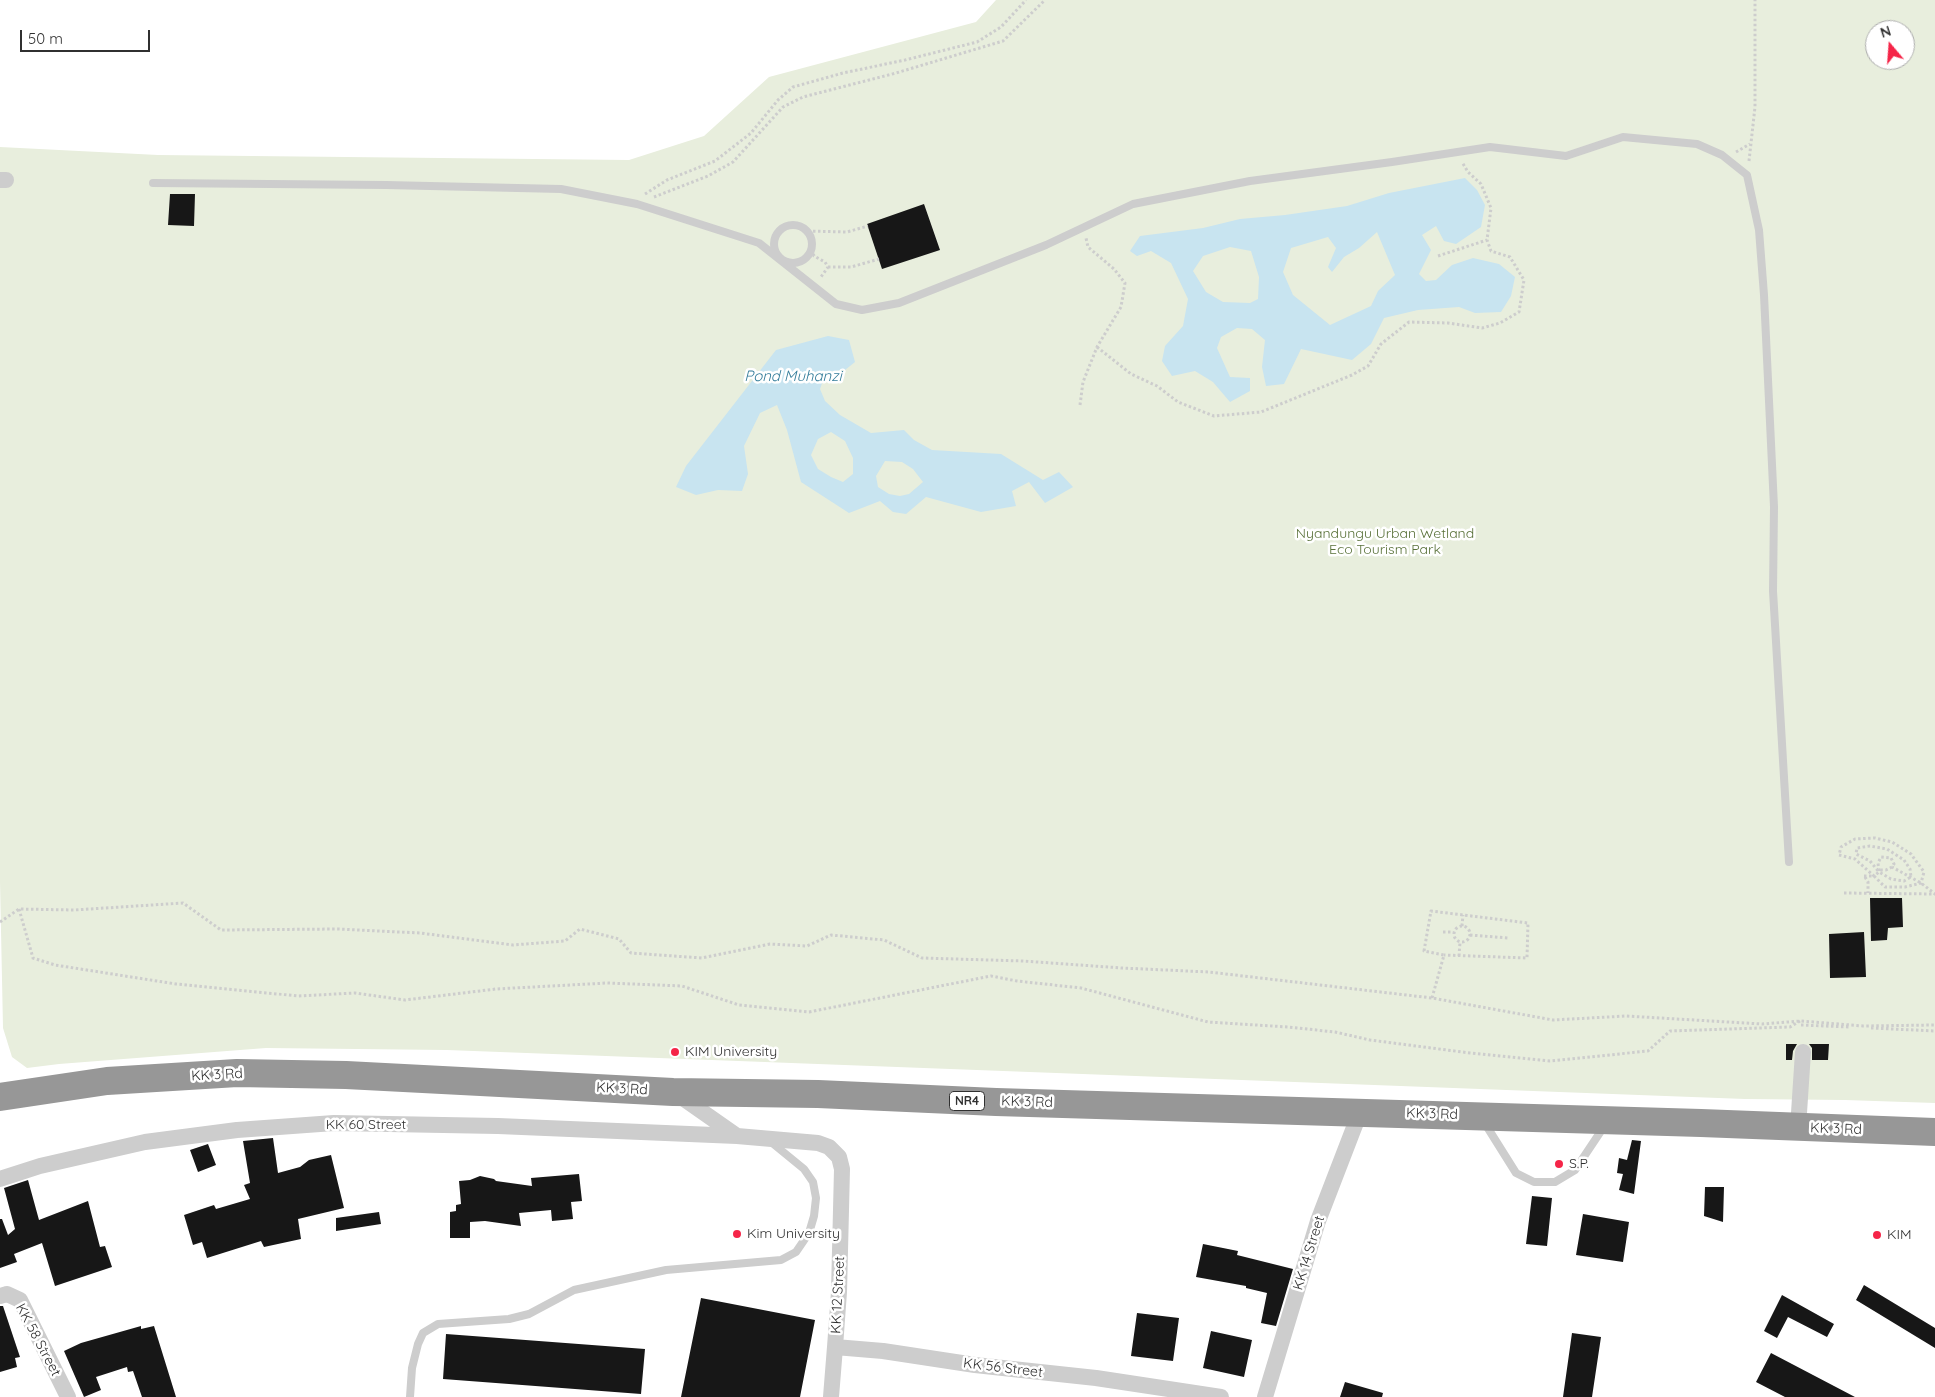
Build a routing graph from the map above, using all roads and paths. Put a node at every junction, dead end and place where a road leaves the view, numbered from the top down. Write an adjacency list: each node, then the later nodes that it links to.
1 (1026, 0): 7 (path)
2 (1045, 0): 7 (path)
3 (1755, 0): 5 (path)
4 (1456, 153): 5 (lane); 9 (lane); 11 (path)
5 (1747, 175): 20 (lane)
6 (153, 183): 7 (lane)
7 (637, 204): 15 (lane)
8 (868, 226): 10 (path)
9 (1084, 227): 17 (lane); 18 (path)
10 (808, 231): 12 (lane); 15 (lane)
11 (1487, 240): 13 (path); 18 (path)
12 (812, 249): 15 (lane); 16 (path)
13 (1438, 256)
14 (879, 259): 16 (path)
15 (781, 260): 17 (lane)
16 (828, 267): 17 (path)
17 (809, 282)
18 (1097, 347): 19 (path)
19 (1080, 405)
20 (1789, 862)
21 (1892, 867): 22 (path); 22 (path); 24 (path)
22 (1880, 871): 23 (path); 24 (path); 24 (path)
23 (1874, 876): 25 (path); 25 (path); 27 (path)
24 (1909, 878): 25 (path)
25 (1921, 883): 27 (path)
26 (1844, 893): 27 (path)
27 (1868, 893)
28 (19, 909): 30 (path); 39 (path); 40 (path)
29 (1463, 915): 31 (path); 37 (path); 38 (path)
30 (0, 922)
31 (1462, 926): 33 (path); 34 (path)
32 (1443, 932): 33 (path)
33 (1453, 932): 36 (path)
34 (1470, 935): 35 (path); 36 (path)
35 (1508, 938)
36 (1460, 942): 38 (path)
37 (1444, 955): 38 (path); 39 (path)
38 (1459, 956)
39 (1432, 998): 40 (path)
40 (1801, 1023): 41 (path); 42 (path)
41 (1935, 1025)
42 (1935, 1031)
43 (1803, 1052): 49 (street)
44 (673, 1092): 45 (highway, KK 3 Rd / NR4); 46 (highway, KK 3 Rd / NR4); 51 (street, KK 12 Street)
45 (0, 1097)
46 (1360, 1112): 47 (highway, KK 3 Rd / NR4); 60 (street, KK 14 Street)
47 (1481, 1116): 48 (highway, KK 3 Rd / NR4); 48 (lane)
48 (1608, 1120): 49 (highway, KK 3 Rd / NR4)
49 (1798, 1128): 50 (highway, KK 3 Rd / NR4)
50 (1935, 1132)
51 (737, 1136): 52 (street, KK 12 Street); 53 (street, KK 60 Street)
52 (768, 1139): 55 (street, KK 12 Street); 57 (lane)
53 (0, 1179)
54 (0, 1296): 56 (street, KK 58 Street)
55 (835, 1347): 58 (street); 59 (street, KK 56 Street)
56 (68, 1397)
57 (410, 1397)
58 (831, 1397)
59 (1221, 1397)
60 (1264, 1397)

